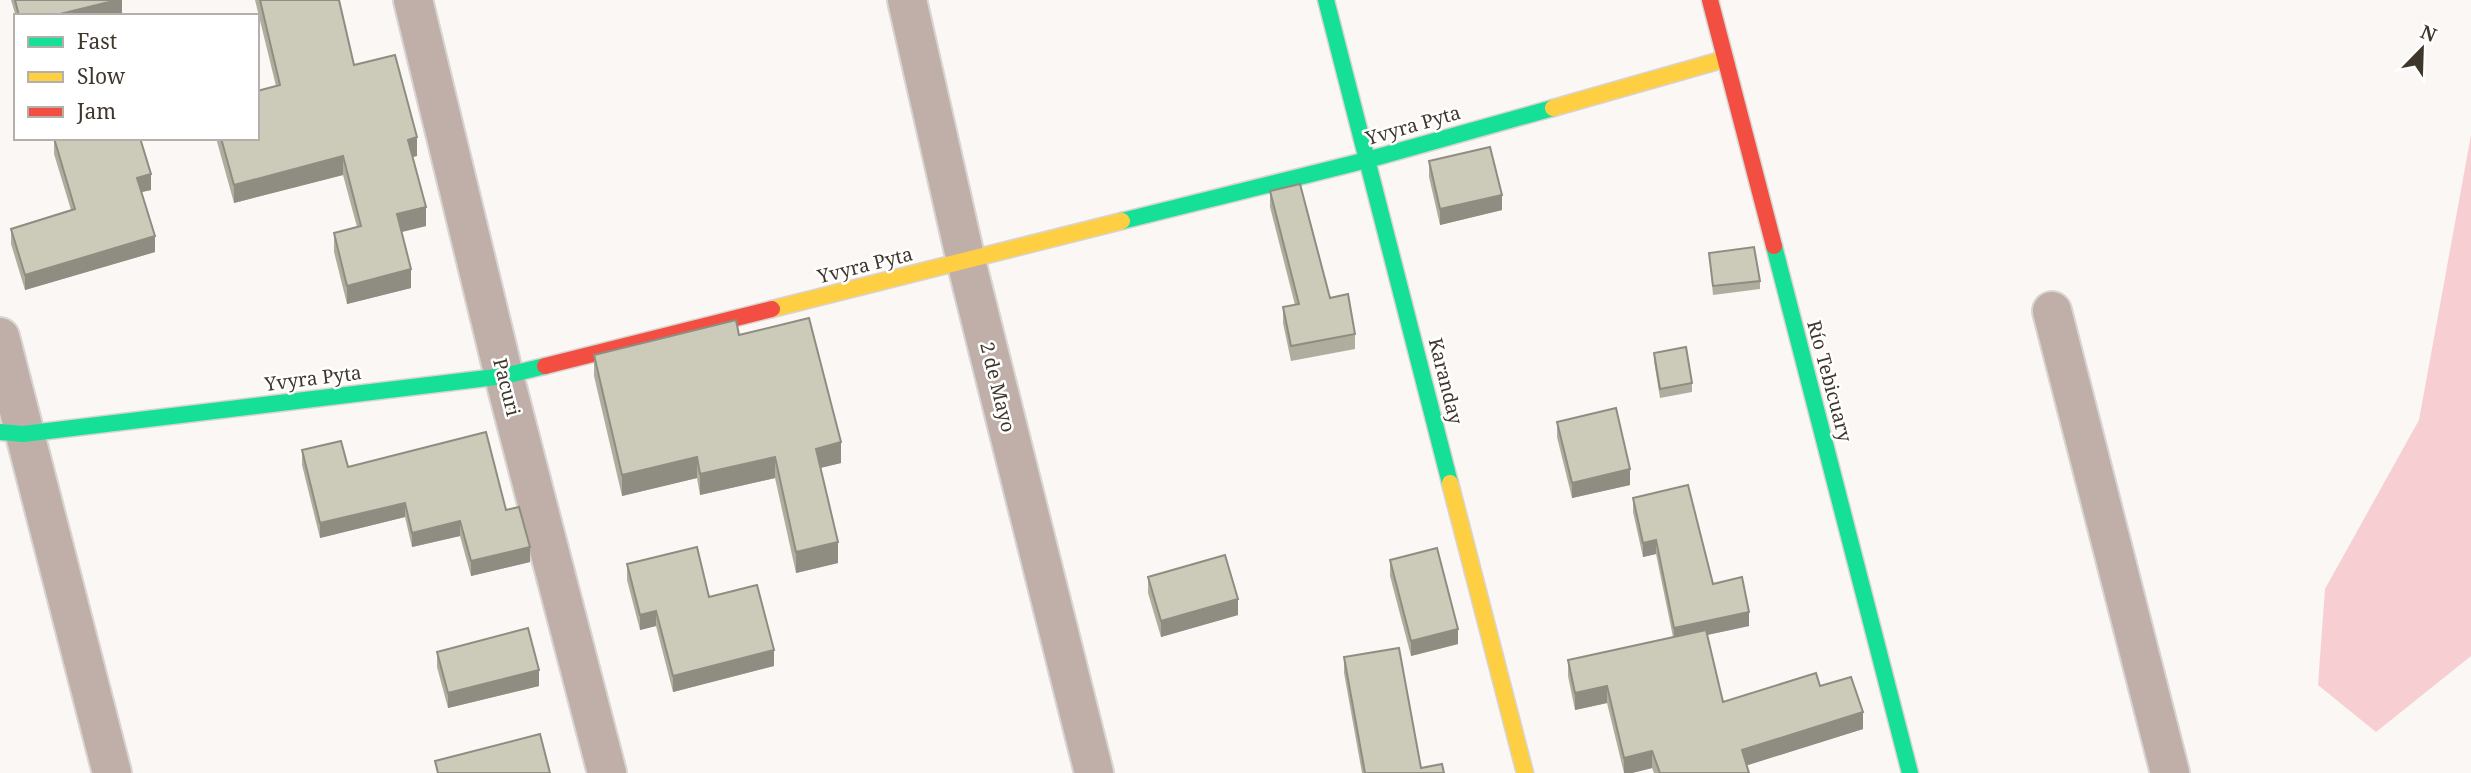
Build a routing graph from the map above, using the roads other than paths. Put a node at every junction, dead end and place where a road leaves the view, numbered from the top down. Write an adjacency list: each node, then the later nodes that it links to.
1 (413, 0): 10 (street, Pacuri)
2 (907, 0): 7 (street, 2 de Mayo)
3 (1326, 0): 6 (street, Karanday)
4 (1710, 0): 5 (street, Río Tebicuary)
5 (1724, 58): 6 (street, Yvyra Pyta); 16 (street, Río Tebicuary)
6 (1367, 160): 7 (street, Yvyra Pyta); 15 (street, Karanday)
7 (966, 261): 10 (street, Yvyra Pyta); 14 (street, 2 de Mayo)
8 (2052, 312): 17 (street)
9 (0, 337): 11 (street)
10 (504, 376): 11 (street, Yvyra Pyta); 13 (street, Pacuri)
11 (12, 433): 12 (street)
12 (112, 773)
13 (607, 773)
14 (1094, 773)
15 (1525, 773)
16 (1910, 773)
17 (2171, 773)

